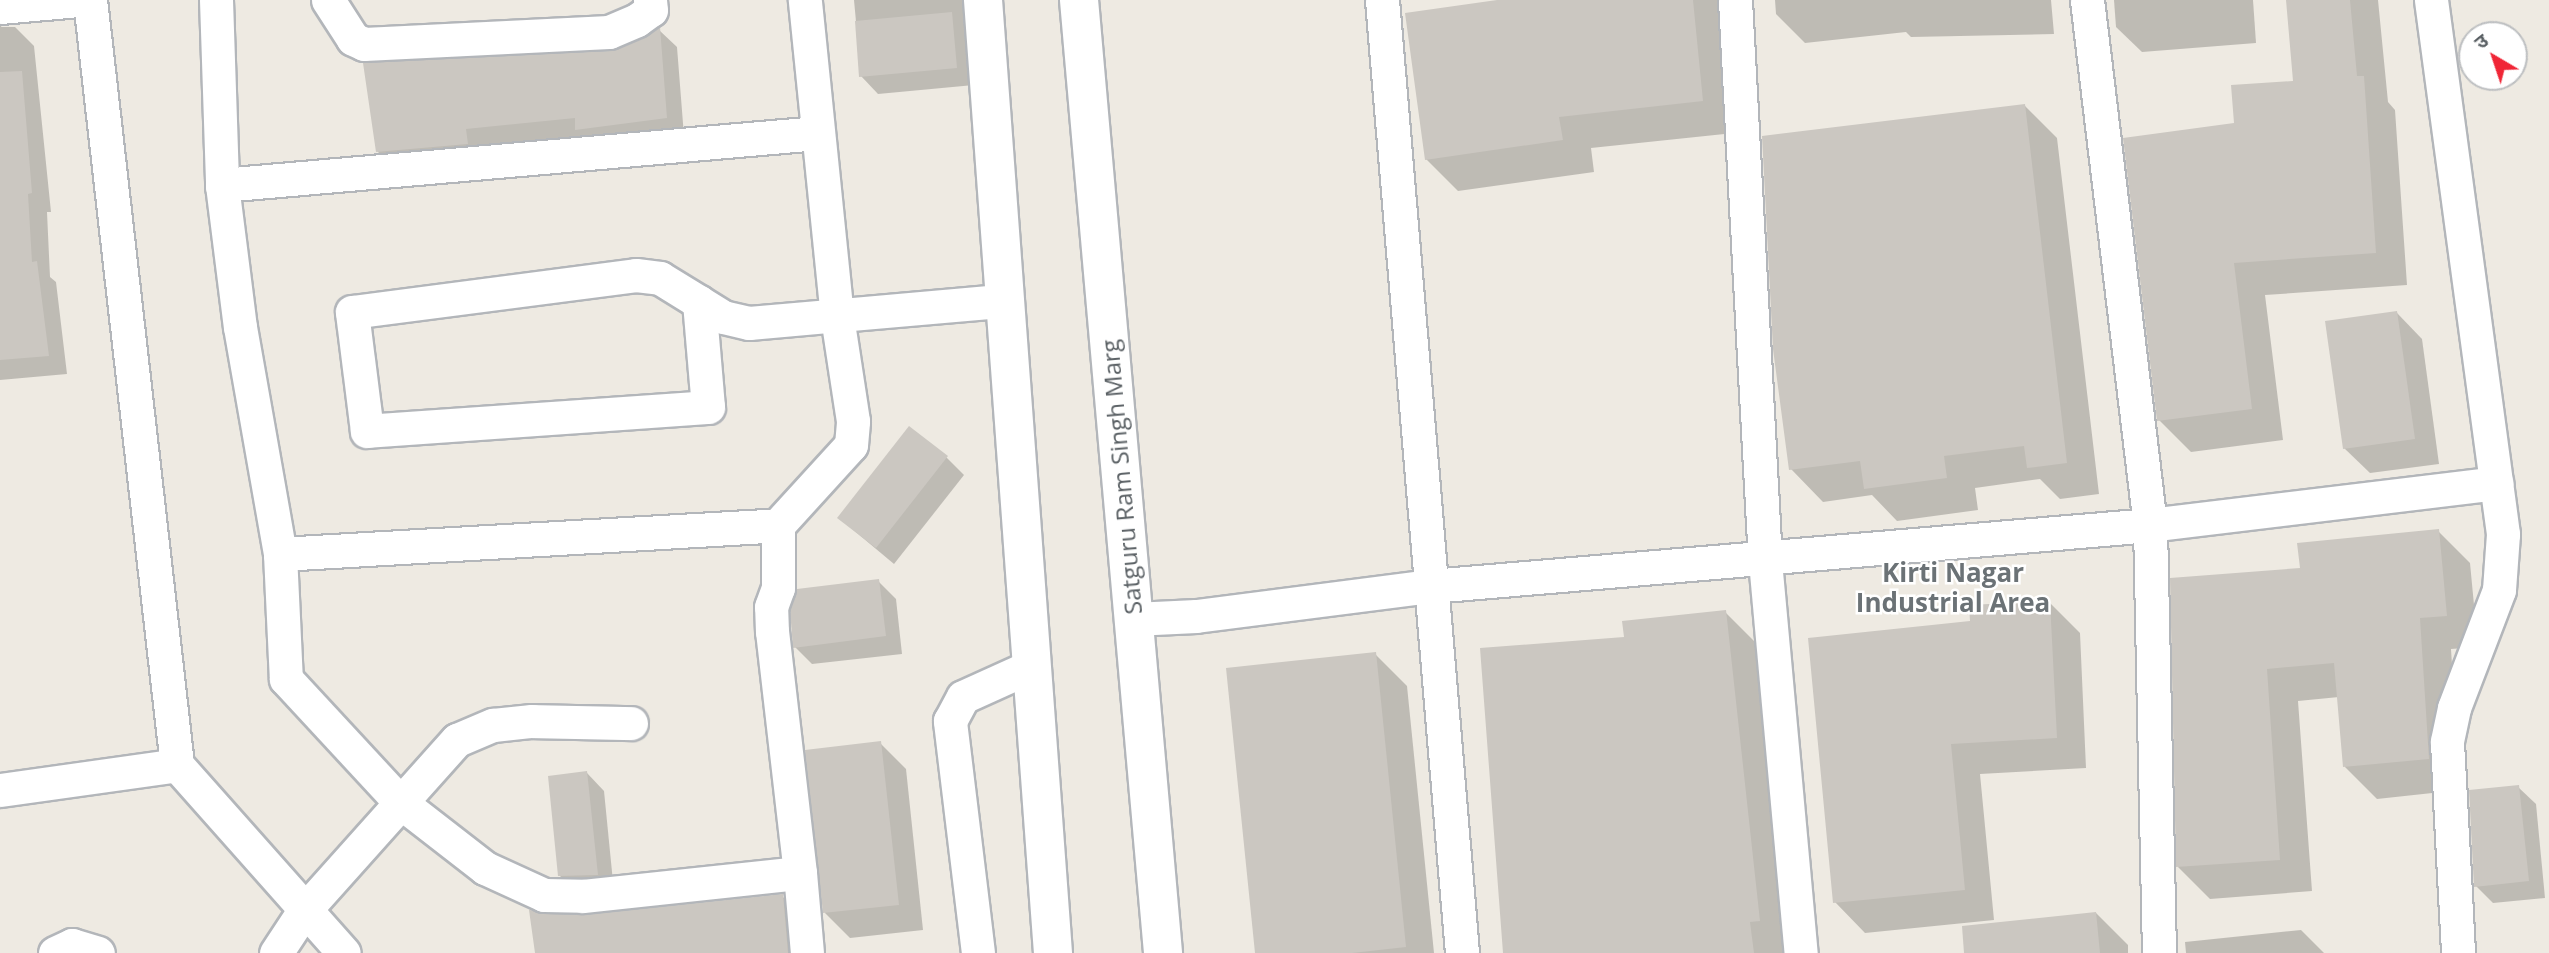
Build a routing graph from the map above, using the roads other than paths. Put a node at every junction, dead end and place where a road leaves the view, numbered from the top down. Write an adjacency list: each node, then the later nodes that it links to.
1 (79, 0): 13 (street)
2 (90, 0): 28 (street)
3 (216, 0): 15 (street)
4 (328, 0): 5 (street)
5 (650, 0)
6 (805, 0): 14 (street)
7 (983, 0): 16 (main road)
8 (1079, 0): 25 (main road, Satguru Ram Singh Marg)
9 (1382, 0): 24 (street)
10 (1735, 0): 23 (street)
11 (2087, 0): 21 (street)
12 (2431, 0): 19 (street)
13 (0, 6)
14 (818, 133): 15 (street); 18 (street)
15 (222, 185): 22 (street)
16 (1003, 300): 18 (street); 26 (main road)
17 (699, 302): 17 (street); 18 (street)
18 (837, 317): 20 (street)
19 (2496, 483): 21 (street); 44 (street)
20 (778, 525): 22 (street); 31 (street)
21 (2150, 525): 23 (street); 43 (street)
22 (280, 554): 30 (street)
23 (1765, 561): 24 (street); 42 (street)
24 (1431, 586): 25 (street); 41 (street)
25 (1133, 619): 40 (main road, Satguru Ram Singh Marg)
26 (1029, 667): 38 (street); 39 (main road)
27 (631, 723): 30 (street)
28 (177, 765): 29 (street); 32 (street)
29 (0, 790)
30 (400, 802): 31 (street); 32 (street)
31 (800, 873): 37 (street)
32 (303, 912): 35 (street); 36 (street)
33 (55, 953): 34 (street)
34 (98, 953)
35 (276, 953)
36 (344, 953)
37 (807, 953)
38 (978, 953)
39 (1053, 953)
40 (1163, 953)
41 (1462, 953)
42 (1801, 953)
43 (2159, 953)
44 (2458, 953)

